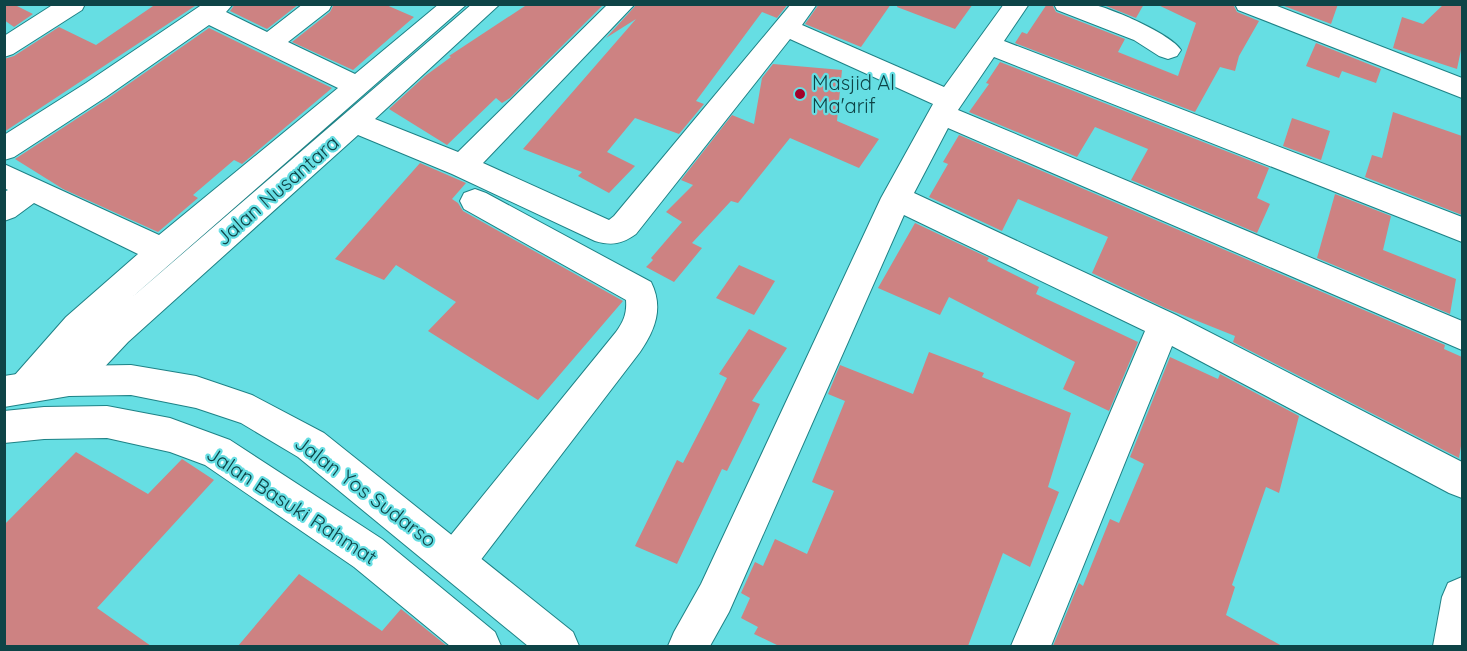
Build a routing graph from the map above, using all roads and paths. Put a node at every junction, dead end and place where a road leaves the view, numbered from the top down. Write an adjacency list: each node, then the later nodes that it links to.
1 (73, 4): 14 (main road)
2 (320, 4): 12 (main road)
3 (455, 4): 16 (main road)
4 (488, 4): 19 (main road, Jalan Nusantara)
5 (623, 4): 21 (main road)
6 (805, 4): 11 (main road)
7 (1017, 4): 13 (main road)
8 (1066, 4): 15 (main road)
9 (1247, 4): 17 (main road)
10 (215, 9): 12 (main road); 20 (main road)
11 (785, 27): 18 (main road); 21 (main road)
12 (270, 43): 16 (main road)
13 (987, 44): 18 (main road); 27 (main road)
14 (6, 46)
15 (1168, 50)
16 (357, 86): 28 (main road)
17 (1462, 89)
18 (945, 107): 24 (main road); 30 (main road)
19 (354, 122): 21 (main road); 31 (main road, Jalan Nusantara)
20 (4, 149)
21 (462, 166)
22 (4, 175): 23 (main road)
23 (32, 188): 26 (main road); 28 (main road)
24 (896, 198): 29 (main road); 39 (main road)
25 (475, 201): 35 (main road)
26 (4, 208)
27 (1462, 230)
28 (162, 251): 32 (main road)
29 (1164, 325): 34 (main road); 40 (main road)
30 (1462, 336)
31 (69, 381): 32 (main road, Jalan Yos Sudarso); 35 (main road, Jalan Yos Sudarso)
32 (15, 389)
33 (4, 427): 37 (main road, Jalan Basuki Rahmat)
34 (1462, 481)
35 (456, 560): 38 (main road, Jalan Yos Sudarso)
36 (1462, 597): 41 (main road)
37 (481, 646)
38 (559, 646)
39 (688, 646)
40 (1031, 646)
41 (1453, 646)

